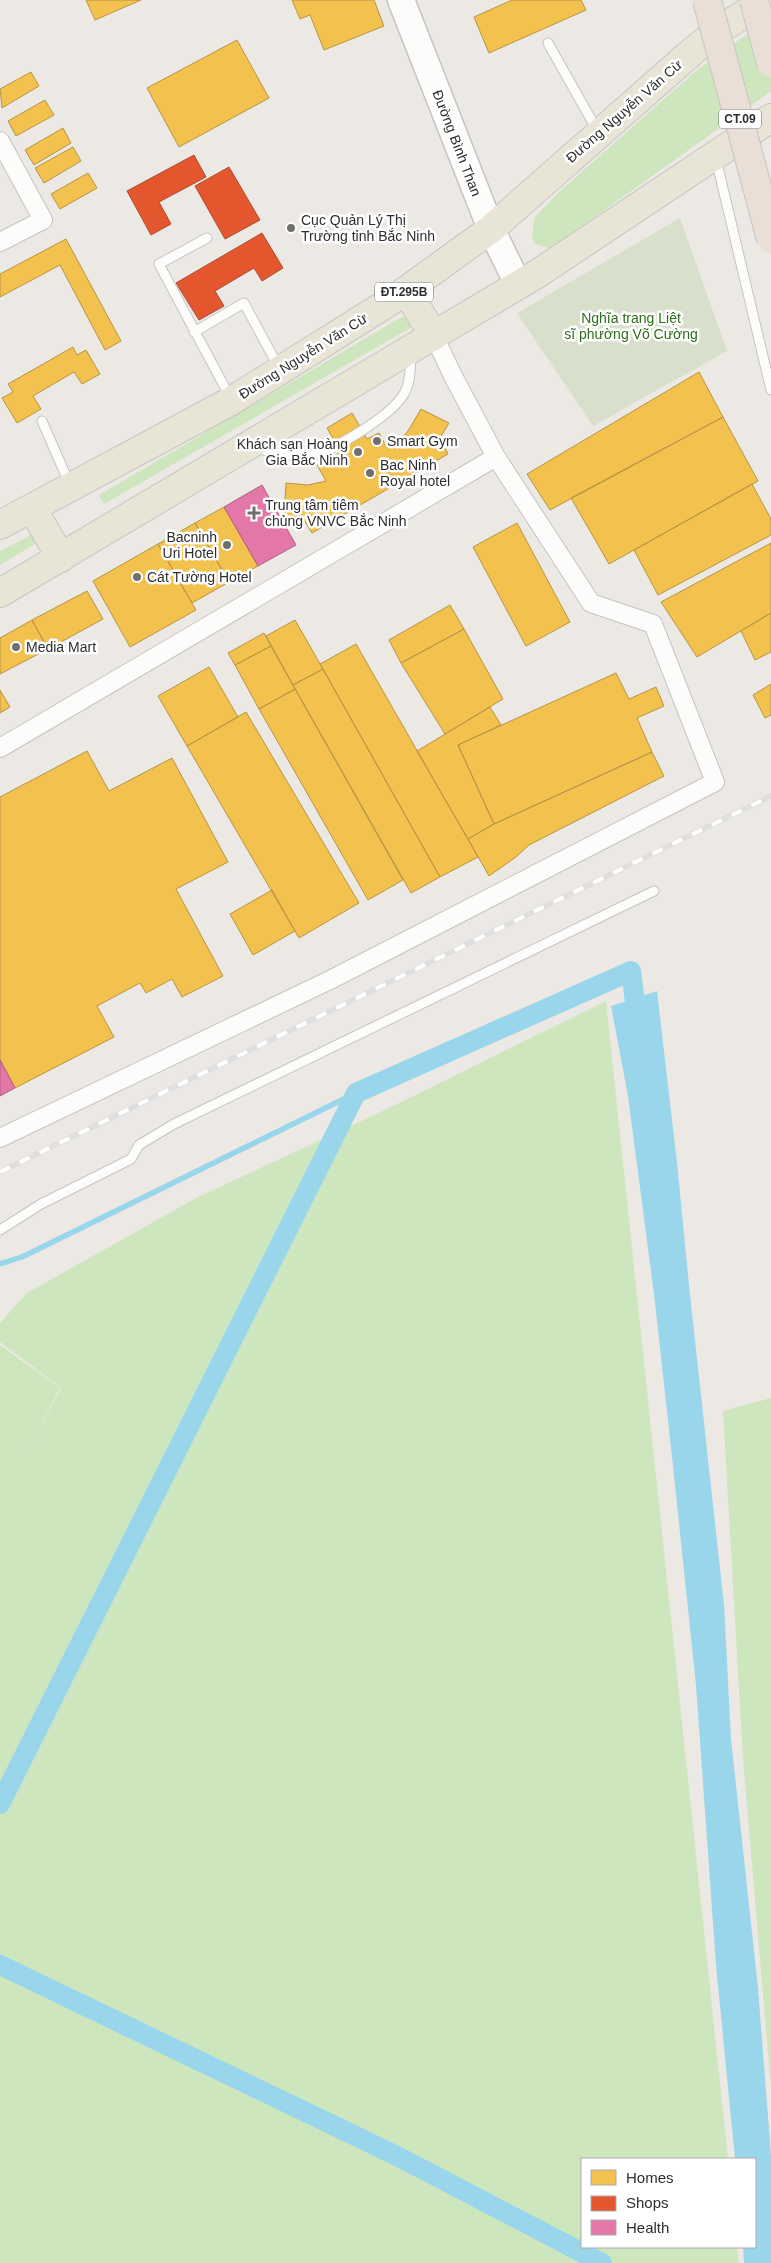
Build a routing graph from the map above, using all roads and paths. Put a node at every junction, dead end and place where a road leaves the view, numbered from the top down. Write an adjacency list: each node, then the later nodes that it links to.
1 (401, 0): 11 (street, Đường Bình Than)
2 (707, 0): 13 (highway, CT.09, bridge)
3 (754, 0): 6 (highway, bridge)
4 (767, 0): 8 (main road, Đường Nguyễn Văn Cừ / ĐT.295B)
5 (548, 43): 8 (lane)
6 (771, 63)
7 (771, 118): 10 (main road)
8 (598, 133): 11 (main road, Đường Nguyễn Văn Cừ / ĐT.295B)
9 (0, 141): 14 (street)
10 (715, 156): 15 (main road); 21 (lane)
11 (491, 229): 15 (street, Đường Bình Than); 16 (main road, Đường Nguyễn Văn Cừ / ĐT.295B)
12 (207, 238): 17 (lane)
13 (771, 239)
14 (0, 242)
15 (518, 284): 18 (main road)
16 (406, 290): 18 (main road); 20 (main road, Đường Nguyễn Văn Cừ / ĐT.295B)
17 (194, 332): 20 (lane); 22 (lane)
18 (434, 336): 19 (main road); 25 (street)
19 (411, 349): 24 (main road); 24 (lane)
20 (280, 370): 22 (main road, Đường Nguyễn Văn Cừ / ĐT.295B)
21 (771, 390)
22 (232, 400): 26 (main road, Đường Nguyễn Văn Cừ / ĐT.295B)
23 (42, 421): 26 (lane)
24 (250, 446): 29 (main road)
25 (496, 457): 31 (street); 33 (street)
26 (71, 487): 27 (main road, Đường Nguyễn Văn Cừ / ĐT.295B)
27 (32, 508): 28 (main road, Đường Nguyễn Văn Cừ / ĐT.295B); 29 (main road)
28 (0, 525)
29 (61, 558): 30 (main road)
30 (0, 593)
31 (0, 748)
32 (654, 891): 34 (lane)
33 (0, 1138)
34 (0, 1230)

